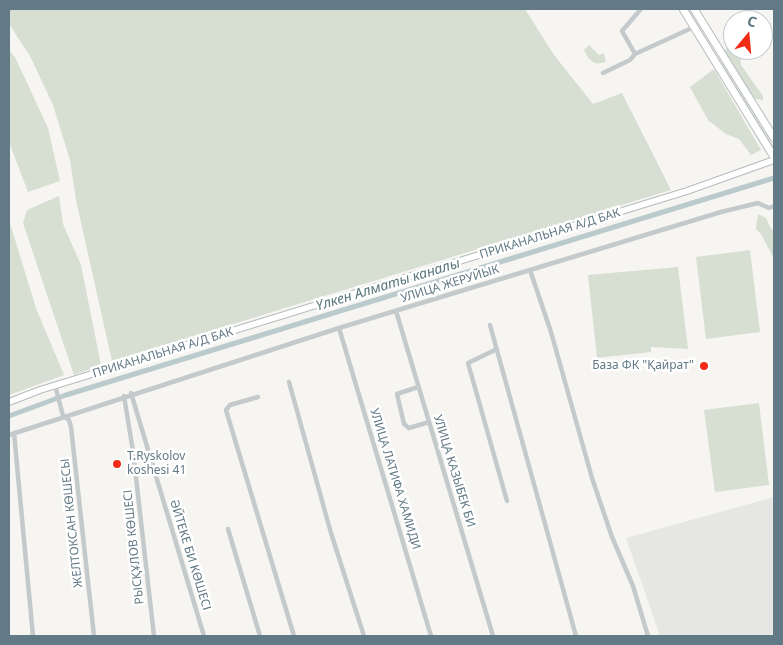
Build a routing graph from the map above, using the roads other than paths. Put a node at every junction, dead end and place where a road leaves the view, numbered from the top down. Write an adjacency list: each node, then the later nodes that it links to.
1 (641, 9): 5 (street)
2 (683, 9): 4 (main road)
3 (694, 9): 6 (main road)
4 (694, 27): 5 (street); 9 (main road)
5 (635, 54): 10 (street)
6 (723, 55)
7 (723, 58): 9 (main road)
8 (726, 60): 11 (main road)
9 (716, 61): 12 (main road)
10 (602, 73)
11 (774, 138)
12 (774, 158): 20 (street, ПРИКАНАЛЬНАЯ А/Д БАК)
13 (774, 206): 14 (street, УЛИЦА ЖЕРУЙЫК)
14 (530, 270): 15 (street, УЛИЦА ЖЕРУЙЫК); 41 (street)
15 (396, 311): 17 (street, УЛИЦА ЖЕРУЙЫК); 21 (street, УЛИЦА КАЗЫБЕК БИ)
16 (490, 325): 18 (street)
17 (339, 328): 22 (street, УЛИЦА ЖЕРУЙЫК); 38 (street, УЛИЦА ЛАТИФА ХАМИДИ)
18 (497, 349): 29 (street); 40 (street)
19 (289, 382): 37 (street)
20 (55, 385): 25 (street, ПРИКАНАЛЬНАЯ А/Д БАК); 26 (street, ЖЕЛТОКСАН КӨШЕСЫ)
21 (418, 387): 27 (street, УЛИЦА КАЗЫБЕК БИ); 27 (street)
22 (131, 394): 23 (street); 34 (street, ӘЙТЕКЕ БИ КӨШЕСІ)
23 (124, 396): 26 (street); 33 (street, РЫСҚҰЛОВ КӨШЕСІ)
24 (258, 397): 36 (street)
25 (9, 402)
26 (63, 414): 28 (street); 32 (street, ЖЕЛТОКСАН КӨШЕСЫ)
27 (429, 422): 39 (street, УЛИЦА КАЗЫБЕК БИ)
28 (11, 434): 31 (street)
29 (507, 500)
30 (228, 529): 35 (street)
31 (33, 636)
32 (94, 636)
33 (154, 636)
34 (204, 636)
35 (260, 636)
36 (294, 636)
37 (364, 636)
38 (431, 636)
39 (493, 636)
40 (576, 636)
41 (648, 636)

